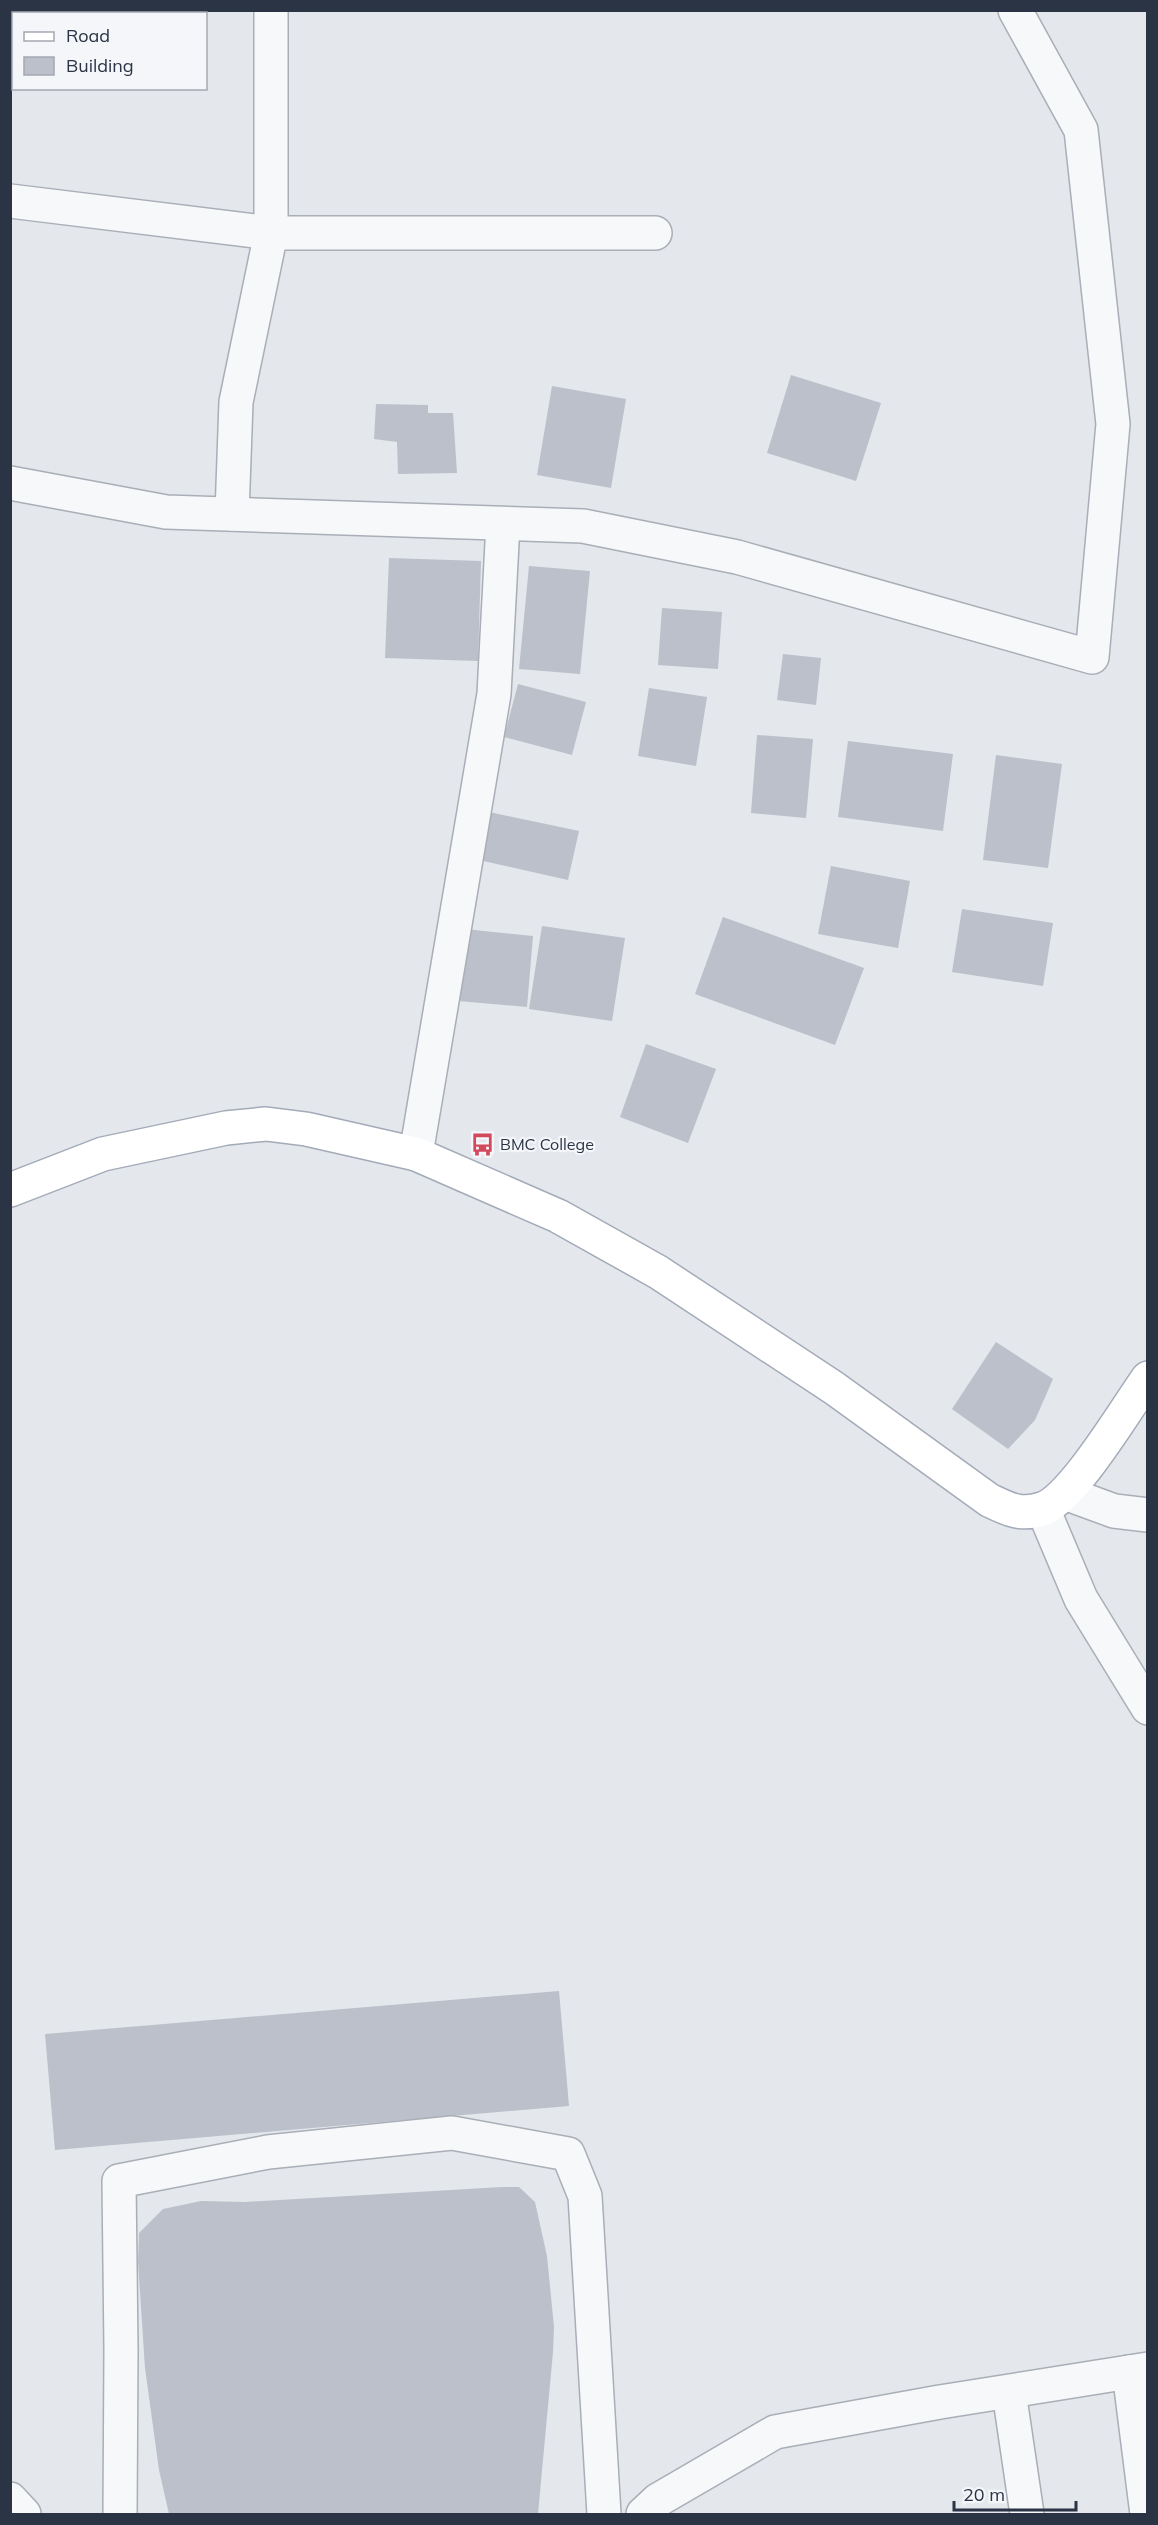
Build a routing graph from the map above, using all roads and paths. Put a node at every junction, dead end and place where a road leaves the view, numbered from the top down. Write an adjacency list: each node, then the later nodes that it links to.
1 (271, 10): 4 (street)
2 (1015, 10): 8 (street)
3 (10, 201): 4 (street)
4 (271, 233): 5 (street); 7 (street)
5 (655, 233)
6 (10, 483): 7 (street)
7 (232, 514): 8 (street)
8 (503, 524): 9 (street)
9 (416, 1154): 10 (main road); 12 (main road)
10 (10, 1190)
11 (1148, 1378): 12 (main road)
12 (1054, 1501): 13 (street); 14 (street)
13 (1148, 1515)
14 (1148, 1708)
15 (1138, 2371): 16 (street); 23 (street)
16 (1009, 2392): 21 (street); 22 (street)
17 (10, 2499): 18 (street)
18 (24, 2514)
19 (120, 2514): 20 (street)
20 (604, 2514)
21 (643, 2514)
22 (1027, 2514)
23 (1147, 2514)

